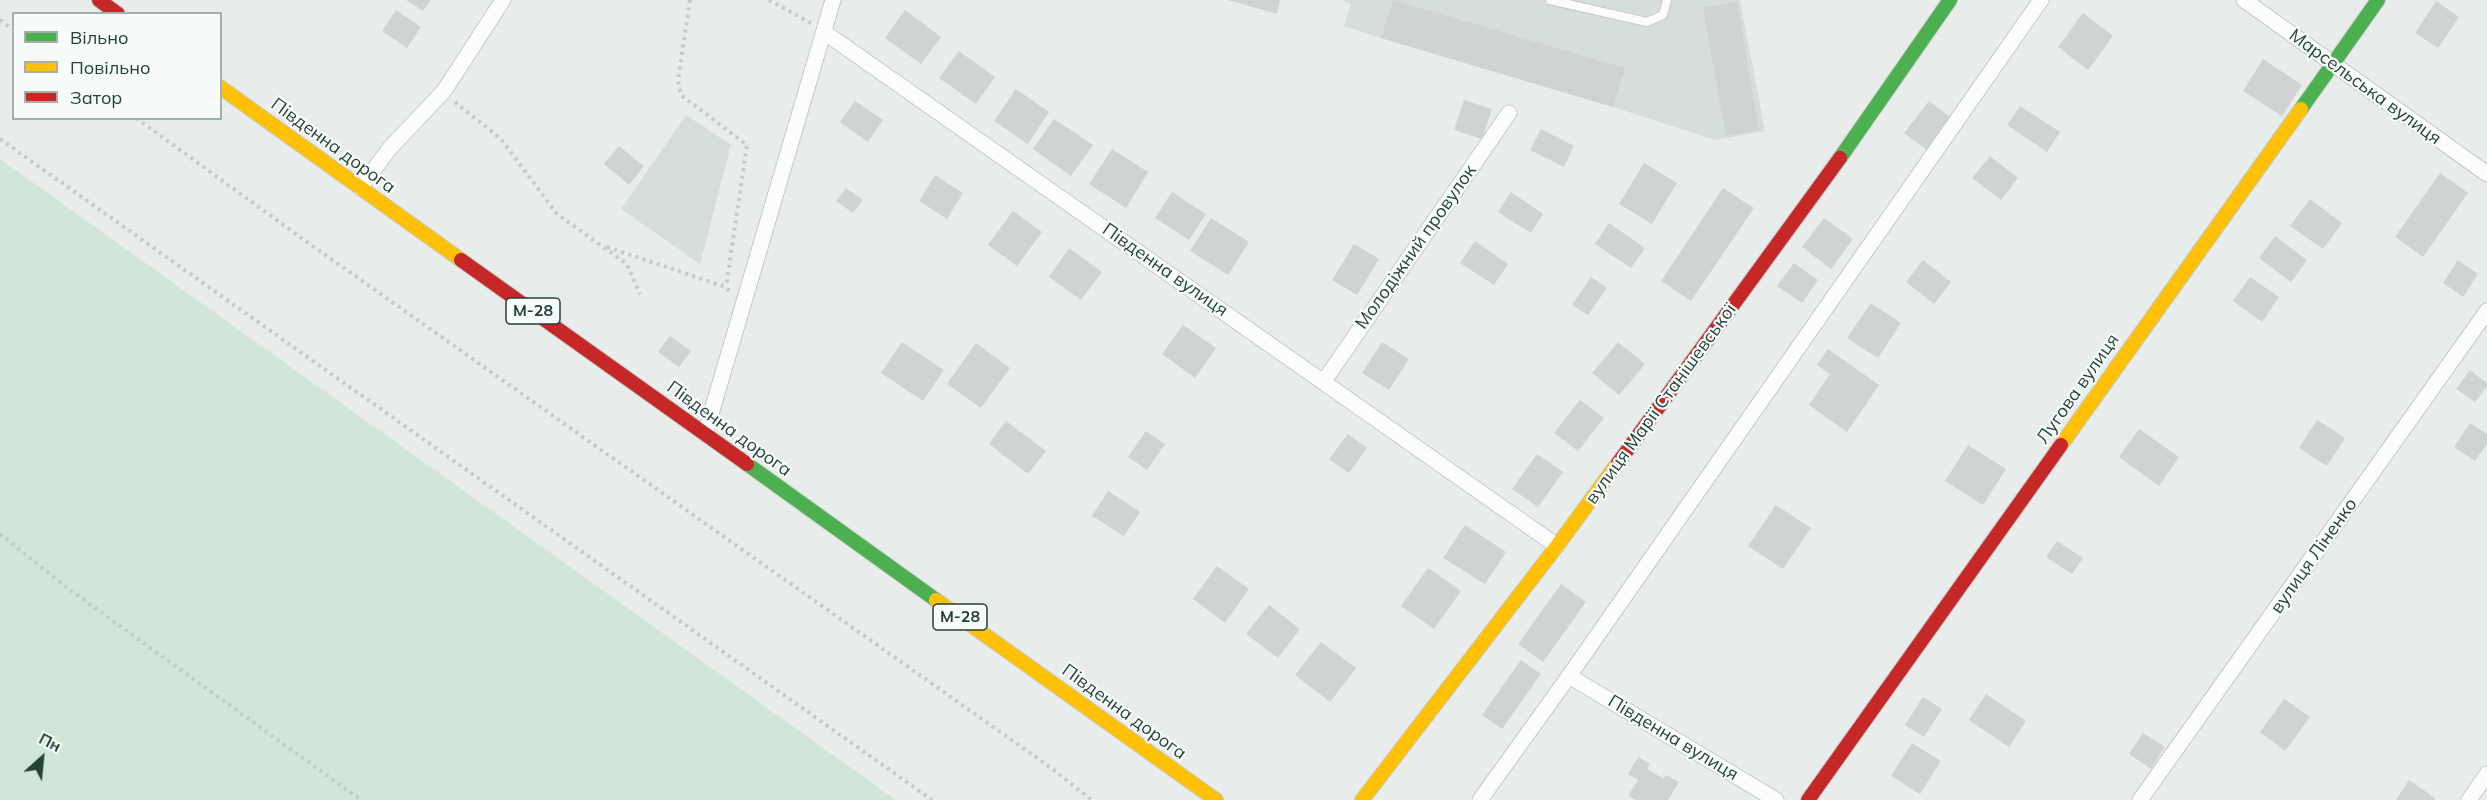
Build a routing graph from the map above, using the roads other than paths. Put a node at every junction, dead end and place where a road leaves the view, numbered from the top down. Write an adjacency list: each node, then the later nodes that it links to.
1 (99, 0): 10 (main road)
2 (503, 0): 16 (street)
3 (833, 0): 11 (street)
4 (1550, 0): 5 (lane)
5 (1667, 0)
6 (1950, 0): 20 (main road, вулиця Марії Станішевської)
7 (2041, 0): 21 (street)
8 (2244, 0): 12 (street, Марсельська вулиця)
9 (2378, 0): 12 (main road, Лугова вулиця)
10 (115, 12)
11 (824, 32): 18 (street, Південна вулиця); 19 (street)
12 (2332, 63): 15 (street, Марсельська вулиця); 27 (main road, Лугова вулиця)
13 (222, 88): 16 (main road, Південна дорога / М-28)
14 (1509, 114): 18 (street, Молодіжний провулок)
15 (2487, 174)
16 (360, 188): 19 (main road, Південна дорога / М-28)
17 (2487, 311): 28 (street, вулиця Ліненко)
18 (1324, 381): 20 (street, Південна вулиця)
19 (705, 434): 23 (main road, Південна дорога / М-28)
20 (1557, 546): 24 (main road, вулиця Марії Станішевської)
21 (1569, 676): 25 (street); 26 (street, Південна вулиця)
22 (2487, 774): 29 (street)
23 (1216, 800)
24 (1362, 800)
25 (1480, 800)
26 (1776, 800)
27 (1808, 800)
28 (2140, 800)
29 (2469, 800)

